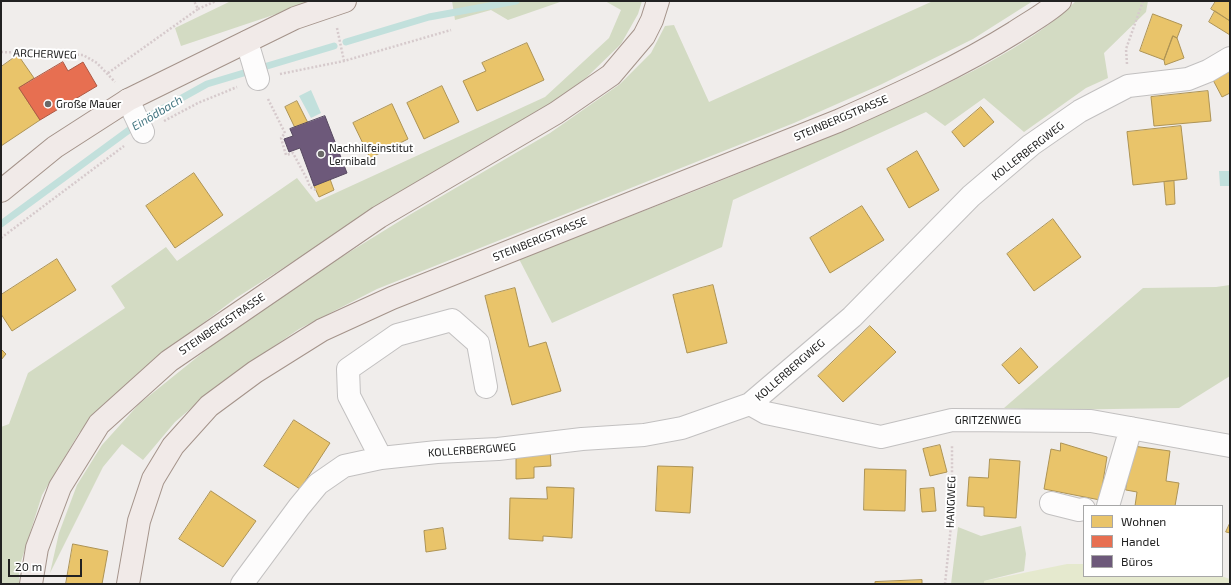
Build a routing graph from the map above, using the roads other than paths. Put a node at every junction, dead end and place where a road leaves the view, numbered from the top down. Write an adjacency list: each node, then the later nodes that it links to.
1 (345, 1): 4 (main road)
2 (658, 1): 16 (main road, STEINBERGSTRASSE)
3 (1060, 1): 17 (main road, STEINBERGSTRASSE)
4 (247, 42): 6 (street); 7 (main road)
5 (1230, 58): 9 (street, KOLLERBERGWEG)
6 (256, 73)
7 (1, 191)
8 (486, 387): 12 (street)
9 (750, 404): 10 (street, GRITZENWEG); 12 (street, KOLLERBERGWEG)
10 (1131, 428): 11 (street, GRITZENWEG); 14 (street)
11 (1230, 446)
12 (382, 458): 18 (street, KOLLERBERGWEG)
13 (1051, 503): 15 (street)
14 (1108, 505)
15 (1083, 509)
16 (31, 584)
17 (128, 584)
18 (242, 584)

